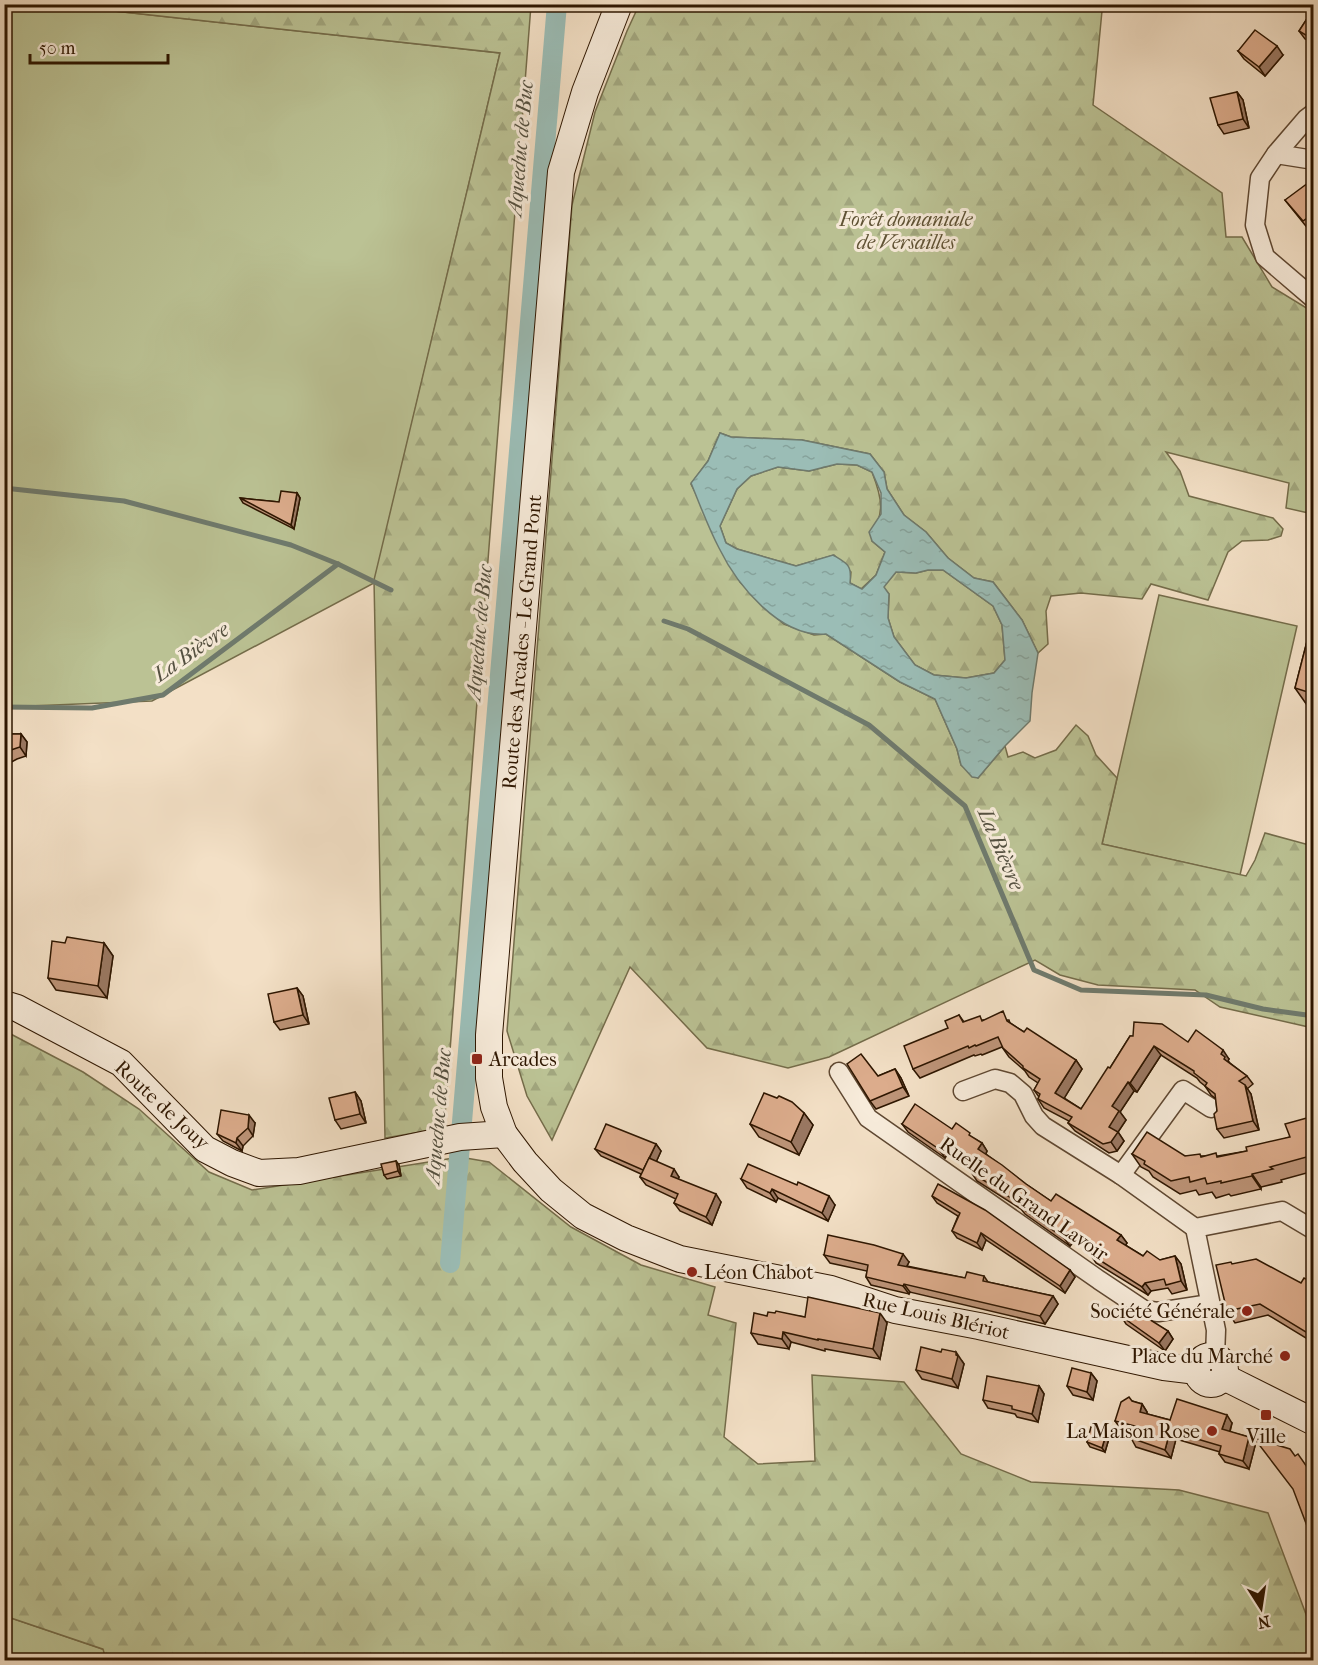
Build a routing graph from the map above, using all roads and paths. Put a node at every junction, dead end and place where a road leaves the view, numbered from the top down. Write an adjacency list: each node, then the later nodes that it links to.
1 (619, 4): 10 (main road, Route des Arcades - Le Grand Pont)
2 (1314, 113): 3 (street)
3 (1276, 154): 4 (street); 5 (street)
4 (1314, 160)
5 (1314, 299)
6 (4, 1004): 10 (main road, Route de Jouy)
7 (838, 1072): 14 (street, Ruelle du Grand Lavoir)
8 (963, 1091): 11 (street)
9 (1211, 1108): 11 (street)
10 (504, 1134): 15 (main road, Rue Louis Blériot)
11 (1121, 1176): 12 (street)
12 (1195, 1228): 13 (street); 14 (street)
13 (1313, 1229)
14 (1210, 1304): 15 (street)
15 (1212, 1368): 16 (main road, Rue Louis Blériot)
16 (1314, 1422)

